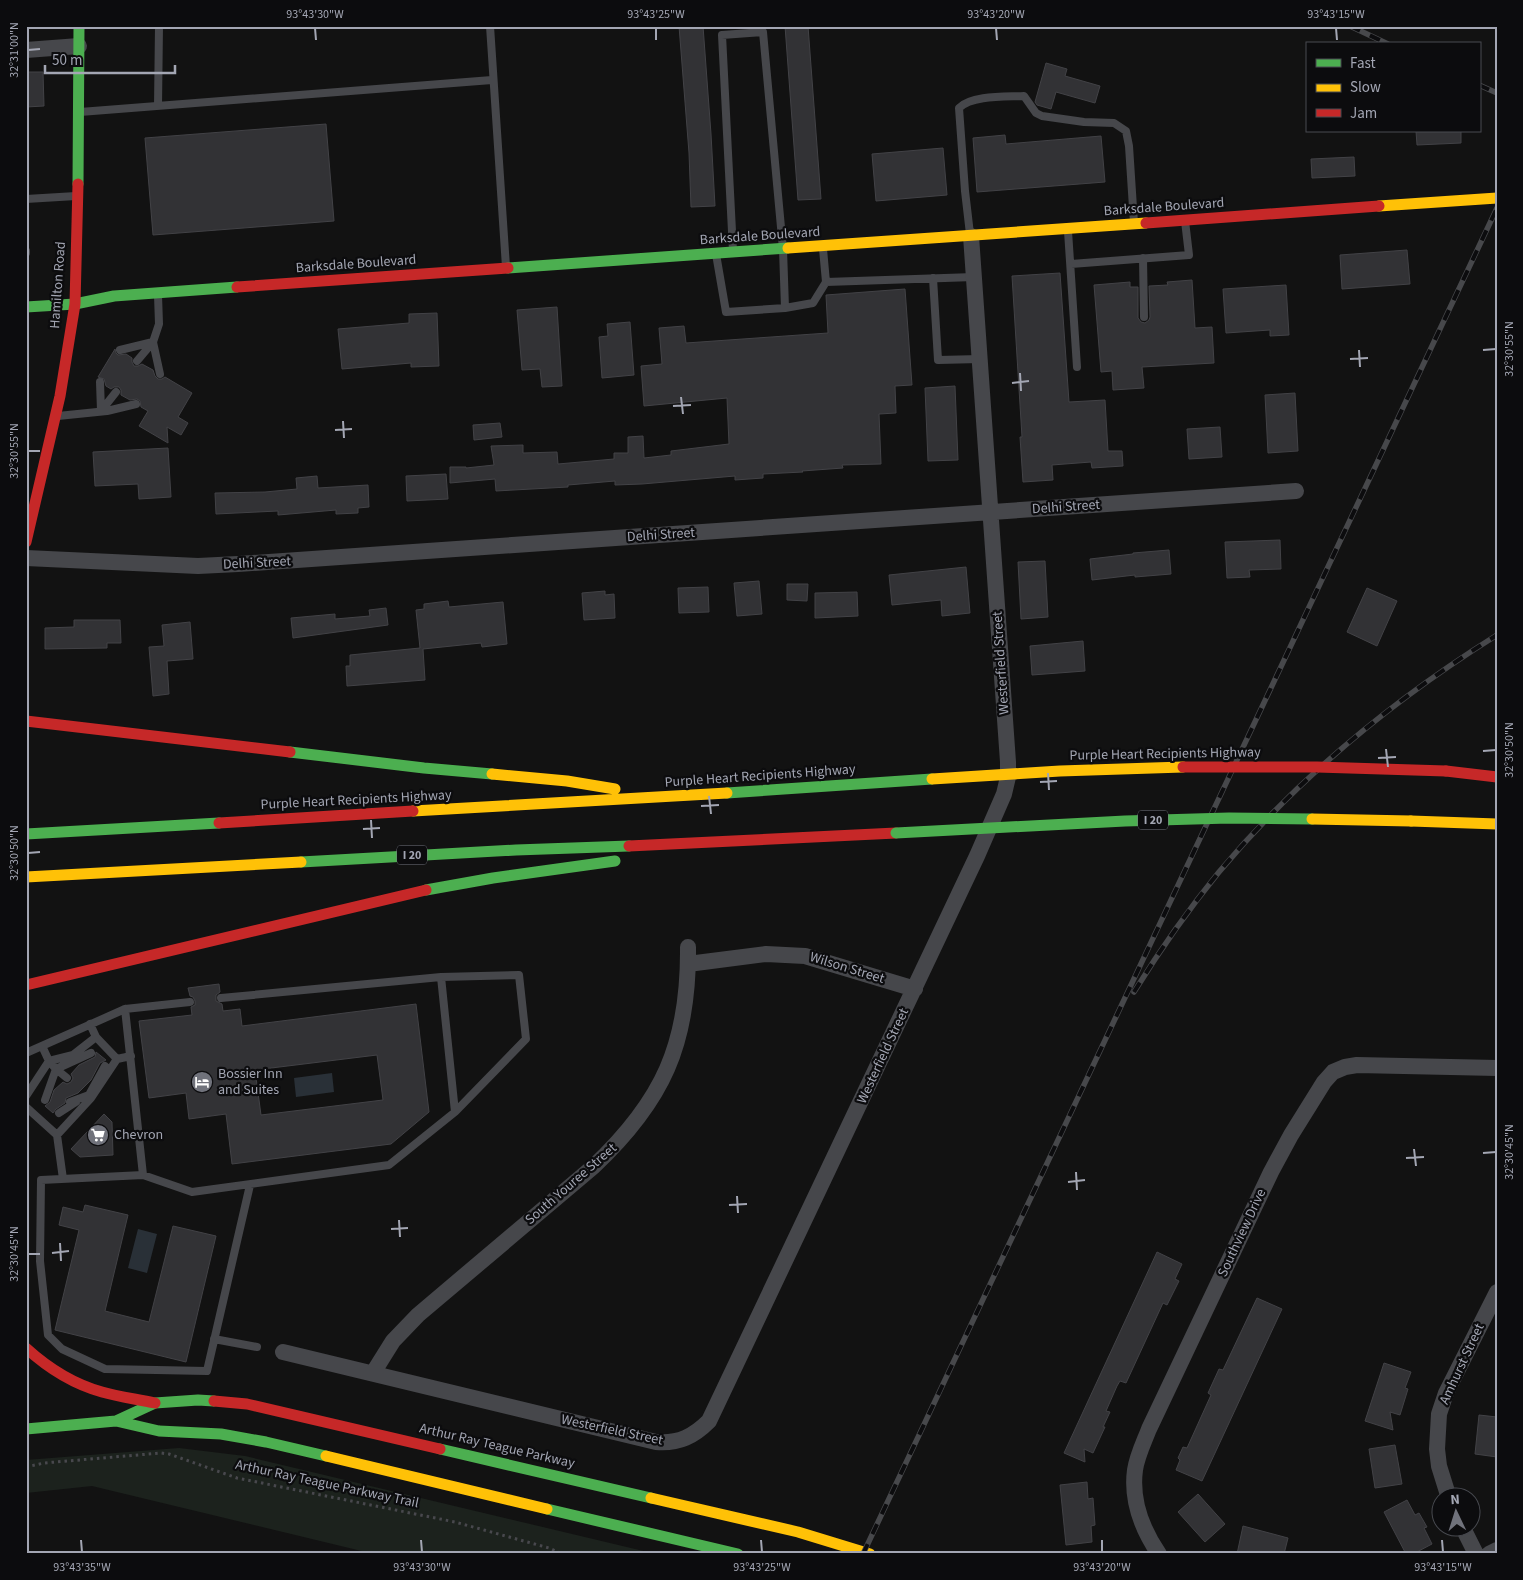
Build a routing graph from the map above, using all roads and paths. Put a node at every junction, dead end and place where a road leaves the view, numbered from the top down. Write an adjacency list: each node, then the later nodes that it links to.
1 (79, 26): 4 (main road, Hamilton Road)
2 (159, 26): 7 (lane)
3 (490, 26): 6 (lane)
4 (79, 46): 5 (street); 8 (main road, Hamilton Road)
5 (26, 50)
6 (492, 80): 7 (lane); 22 (lane)
7 (158, 106): 8 (lane)
8 (78, 112): 9 (main road, Hamilton Road)
9 (78, 196): 11 (lane); 27 (main road, Hamilton Road)
10 (1497, 198): 12 (main road, Barksdale Boulevard)
11 (26, 199)
12 (1186, 221): 13 (main road, Barksdale Boulevard); 20 (lane)
13 (1134, 224): 14 (main road, Barksdale Boulevard); 15 (lane)
14 (1068, 229): 15 (main road, Barksdale Boulevard); 21 (lane)
15 (971, 236): 16 (main road, Barksdale Boulevard); 23 (street, Westerfield Street)
16 (822, 246): 17 (main road, Barksdale Boulevard); 25 (lane)
17 (783, 249): 18 (main road, Barksdale Boulevard); 18 (lane); 29 (lane)
18 (734, 253): 19 (main road, Barksdale Boulevard)
19 (716, 254): 22 (main road, Barksdale Boulevard); 29 (lane)
20 (1143, 258): 21 (lane); 30 (lane)
21 (1071, 264): 35 (lane)
22 (506, 269): 26 (main road, Barksdale Boulevard)
23 (974, 277): 24 (lane); 33 (street, Westerfield Street)
24 (933, 278): 25 (lane); 33 (lane)
25 (826, 282): 29 (lane)
26 (158, 293): 27 (main road, Barksdale Boulevard); 31 (lane)
27 (74, 304): 28 (main road, Barksdale Boulevard); 41 (main road, Hamilton Road)
28 (26, 307)
29 (785, 308)
30 (1144, 317)
31 (153, 342): 32 (lane); 34 (lane); 36 (lane)
32 (120, 350)
33 (980, 359): 43 (street, Westerfield Street)
34 (137, 361)
35 (1077, 367)
36 (160, 374)
37 (100, 382): 40 (lane)
38 (116, 392): 40 (lane)
39 (136, 404): 40 (lane)
40 (101, 412): 41 (lane)
41 (56, 416): 44 (main road, Hamilton Road)
42 (1296, 491): 43 (street, Delhi Street)
43 (991, 512): 45 (street, Delhi Street); 63 (street, Westerfield Street)
44 (26, 542)
45 (26, 558)
46 (26, 721): 50 (main road)
47 (1497, 770): 48 (main road)
48 (1446, 771): 49 (main road, Purple Heart Recipients Highway); 50 (main road, Purple Heart Recipients Highway, bridge)
49 (1497, 777)
50 (661, 797): 54 (main road, Purple Heart Recipients Highway)
51 (1440, 823): 52 (main road, I 20); 53 (main road); 55 (main road, I 20, bridge)
52 (1497, 824)
53 (1497, 833)
54 (26, 834)
55 (748, 841): 56 (main road); 58 (main road, I 20)
56 (641, 857)
57 (622, 860): 62 (main road)
58 (26, 877)
59 (688, 948): 60 (street, South Youree Street)
60 (688, 964): 63 (street, Wilson Street); 99 (street, South Youree Street)
61 (441, 977): 64 (lane); 88 (lane); 88 (lane)
62 (26, 985)
63 (915, 989): 99 (street, Westerfield Street)
64 (221, 998)
65 (190, 1002): 66 (lane)
66 (125, 1009): 67 (lane); 72 (lane)
67 (90, 1024): 68 (lane); 69 (lane)
68 (96, 1037): 73 (lane); 74 (lane)
69 (42, 1046): 71 (lane); 74 (lane)
70 (91, 1052): 78 (lane)
71 (26, 1053)
72 (131, 1056): 73 (lane); 91 (lane)
73 (117, 1058): 84 (lane)
74 (49, 1061): 78 (lane); 83 (lane)
75 (81, 1062): 78 (lane)
76 (105, 1066): 84 (lane)
77 (1497, 1068): 110 (street, Southview Drive)
78 (56, 1069): 80 (lane); 81 (lane); 85 (lane)
79 (95, 1076): 84 (lane)
80 (67, 1078)
81 (56, 1089)
82 (81, 1090): 84 (lane)
83 (26, 1096)
84 (90, 1096): 86 (lane); 89 (lane); 90 (lane)
85 (45, 1100)
86 (70, 1102)
87 (26, 1107): 90 (lane)
88 (455, 1112): 93 (lane)
89 (59, 1113)
90 (58, 1135): 92 (lane)
91 (143, 1175): 92 (lane); 93 (lane)
92 (63, 1178): 95 (lane)
93 (250, 1185): 95 (lane)
94 (1497, 1292): 104 (street, Amhurst Street)
95 (214, 1339): 96 (lane)
96 (257, 1347)
97 (26, 1348): 100 (main road)
98 (283, 1352): 99 (street, Westerfield Street)
99 (373, 1372)
100 (155, 1403): 101 (main road, Arthur Ray Teague Parkway); 109 (main road, Arthur Ray Teague Parkway)
101 (116, 1420): 102 (main road, Arthur Ray Teague Parkway); 108 (main road, Arthur Ray Teague Parkway)
102 (26, 1429)
103 (26, 1467): 107 (path, Arthur Ray Teague Parkway Trail)
104 (1446, 1488)
105 (1468, 1538): 111 (street)
106 (1497, 1550): 112 (street)
107 (562, 1554)
108 (738, 1554)
109 (870, 1554)
110 (1159, 1554)
111 (1476, 1554)
112 (1489, 1554)

